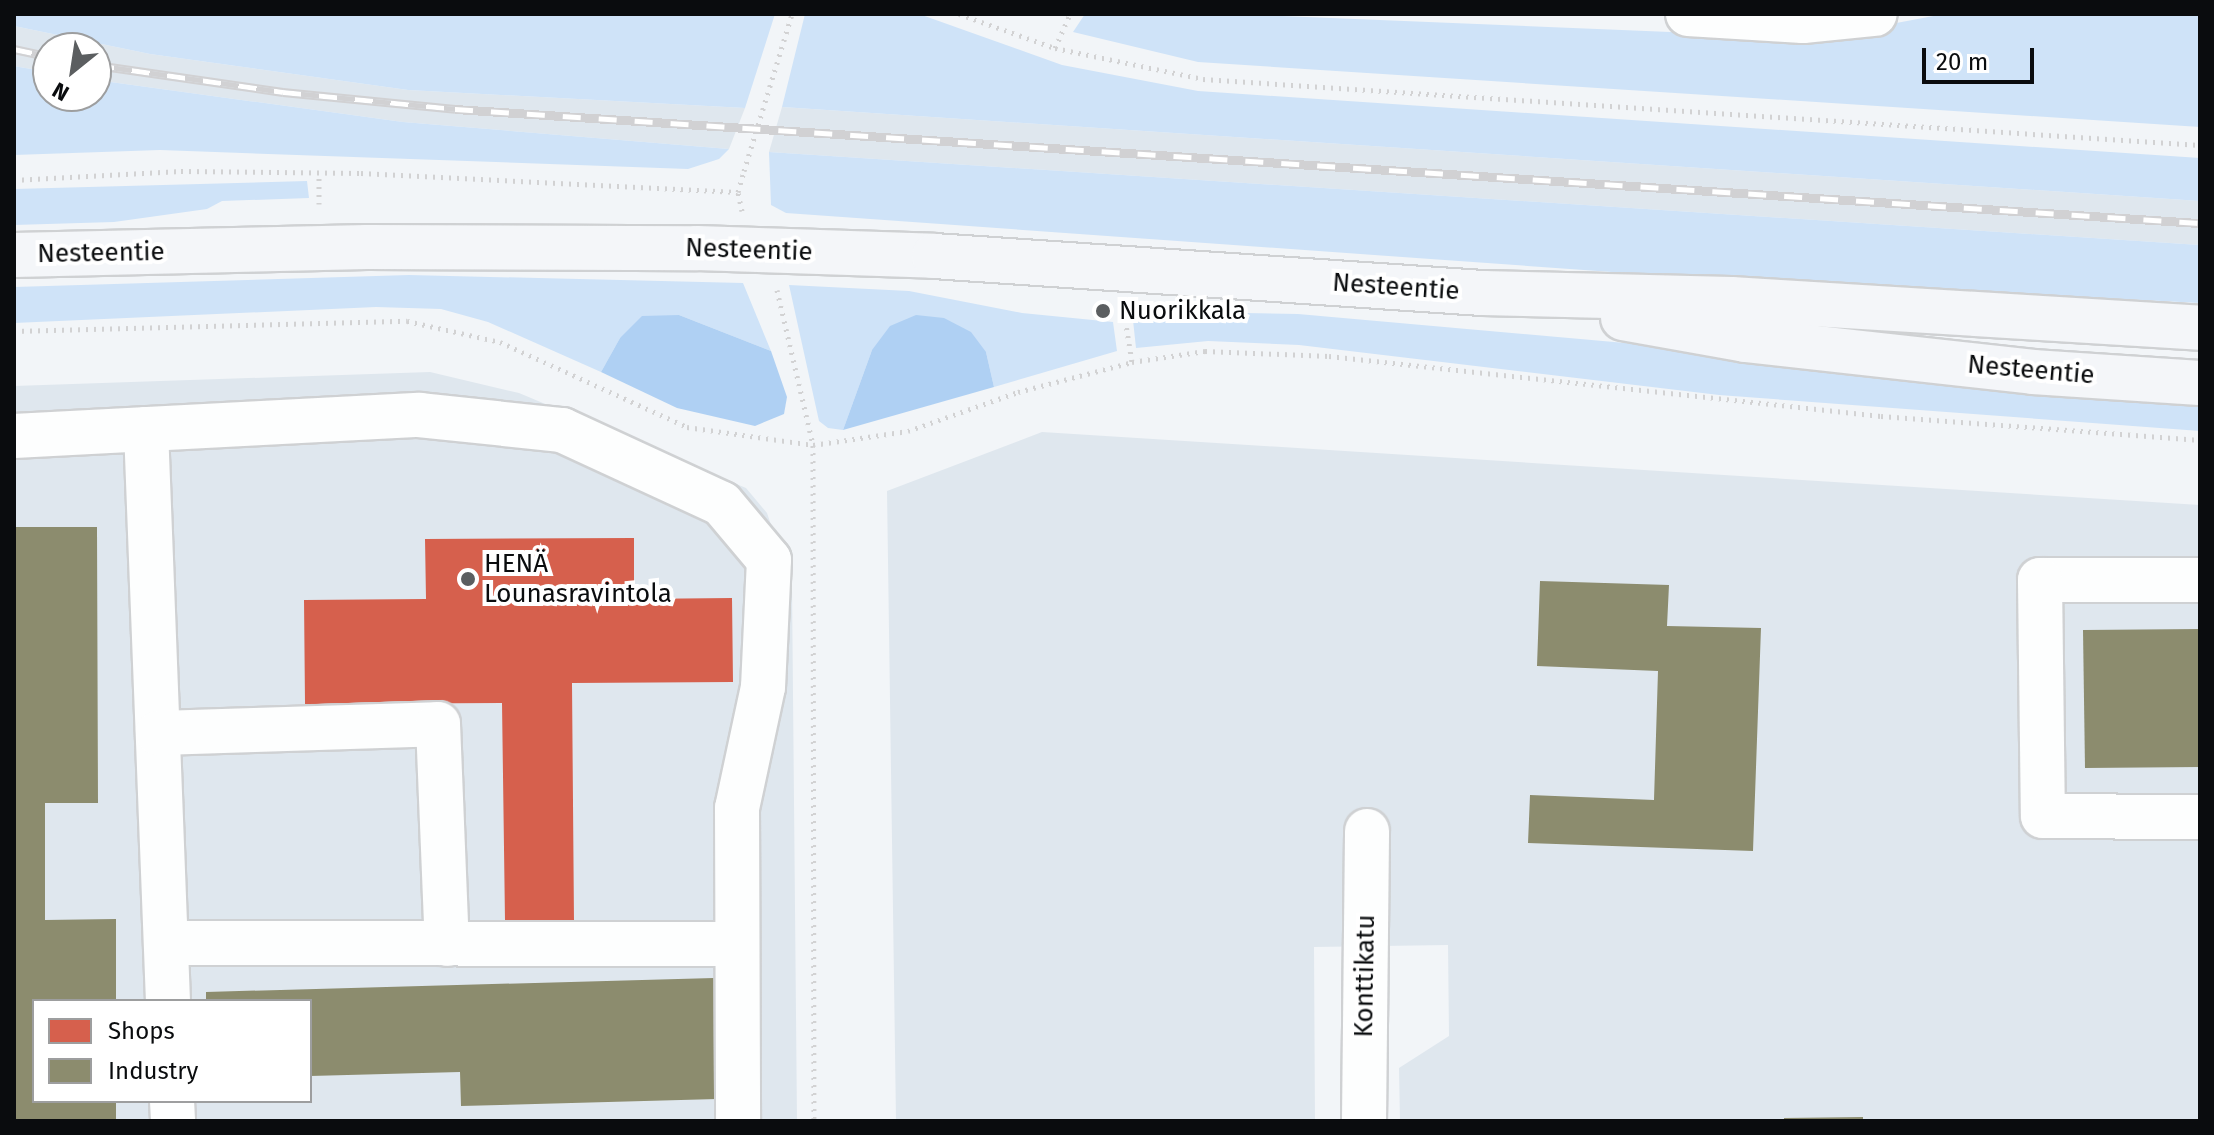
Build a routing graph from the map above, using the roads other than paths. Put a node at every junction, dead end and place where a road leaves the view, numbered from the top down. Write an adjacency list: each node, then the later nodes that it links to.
1 (1688, 14): 2 (street)
2 (1875, 14)
3 (14, 255): 4 (main road, Nesteentie)
4 (1483, 293): 5 (main road, Nesteentie); 6 (main road, Nesteentie)
5 (2200, 328)
6 (2200, 383)
7 (146, 429): 8 (street); 10 (street); 15 (street)
8 (14, 436)
9 (2200, 580): 11 (street)
10 (158, 733): 13 (street); 14 (street)
11 (2200, 817)
12 (1367, 831): 18 (street, Konttikatu)
13 (166, 943): 14 (street); 16 (street)
14 (447, 944): 15 (street)
15 (737, 944): 17 (street)
16 (168, 999)
17 (738, 1121)
18 (1364, 1121)

